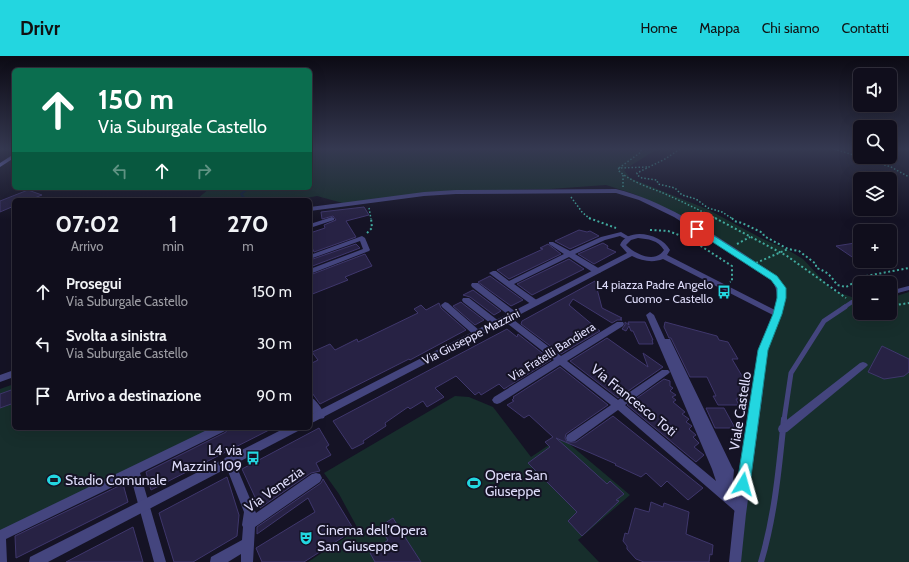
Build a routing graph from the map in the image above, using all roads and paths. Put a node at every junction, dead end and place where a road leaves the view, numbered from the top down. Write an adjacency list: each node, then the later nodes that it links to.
1 (620, 173): 3 (path)
2 (638, 173): 17 (path)
3 (623, 175): 5 (path); 12 (path)
4 (570, 191): 5 (street, Viale Castello); 6 (street, Viale Castello); 11 (path)
5 (623, 193): 38 (street, Viale Castello)
6 (367, 201): 7 (street, Viale Castello); 13 (path)
7 (312, 209)
8 (332, 219): 9 (street)
9 (312, 225)
10 (647, 229): 29 (path)
11 (621, 234): 14 (street); 18 (street)
12 (750, 237): 16 (path); 33 (path)
13 (362, 238): 20 (street); 24 (street)
14 (628, 238): 19 (street); 21 (street)
15 (551, 243): 18 (street)
16 (736, 245)
17 (788, 249): 22 (path, bridge); 23 (path)
18 (569, 254): 25 (street); 27 (street)
19 (631, 254): 21 (street); 25 (street, Via Giuseppe Mazzini)
20 (312, 255)
21 (662, 256): 29 (street)
22 (756, 263)
23 (909, 268)
24 (312, 271)
25 (597, 271): 34 (street, Via Giuseppe Mazzini)
26 (493, 273): 27 (street)
27 (508, 284): 34 (street)
28 (475, 285): 40 (street, Via Francesco Toti)
29 (722, 287): 38 (street)
30 (909, 288): 31 (lane)
31 (897, 291)
32 (466, 300): 41 (street)
33 (852, 302): 57 (lane)
34 (535, 303): 40 (street, Via Giuseppe Mazzini)
35 (909, 303): 37 (path)
36 (445, 305): 43 (street)
37 (897, 305)
38 (778, 314): 64 (street, Viale Castello)
39 (650, 315): 62 (street)
40 (510, 317): 41 (street, Via Giuseppe Mazzini); 45 (street, Via Francesco Toti)
41 (497, 324): 43 (street, Via Giuseppe Mazzini)
42 (620, 324): 45 (street, Via Fratelli Bandiera)
43 (477, 333): 53 (street, Via Giuseppe Mazzini)
44 (667, 341): 62 (street)
45 (560, 360): 50 (street, Via Fratelli Bandiera); 52 (street, Via Francesco Toti)
46 (863, 365): 57 (street)
47 (665, 372): 52 (street)
48 (12, 374): 49 (street)
49 (0, 379)
50 (497, 400)
51 (312, 404): 53 (street)
52 (618, 405): 58 (street); 62 (street, Via Francesco Toti)
53 (320, 415): 54 (street, Via Giuseppe Mazzini)
54 (312, 419)
55 (217, 430): 60 (street)
56 (290, 430): 59 (street)
57 (783, 430): 74 (lane)
58 (571, 438)
59 (229, 461): 63 (street); 65 (street)
60 (134, 470): 63 (street); 66 (street)
61 (316, 478): 65 (street, Via Venezia)
62 (727, 497): 64 (street, Via Francesco Toti)
63 (144, 505): 69 (street); 70 (street)
64 (740, 508): 73 (street, Viale Castello)
65 (248, 525): 67 (street)
66 (0, 536): 68 (street)
67 (247, 544): 71 (street); 72 (street)
68 (1, 562)
69 (35, 562)
70 (160, 562)
71 (216, 562)
72 (247, 562)
73 (735, 562)
74 (761, 562)

